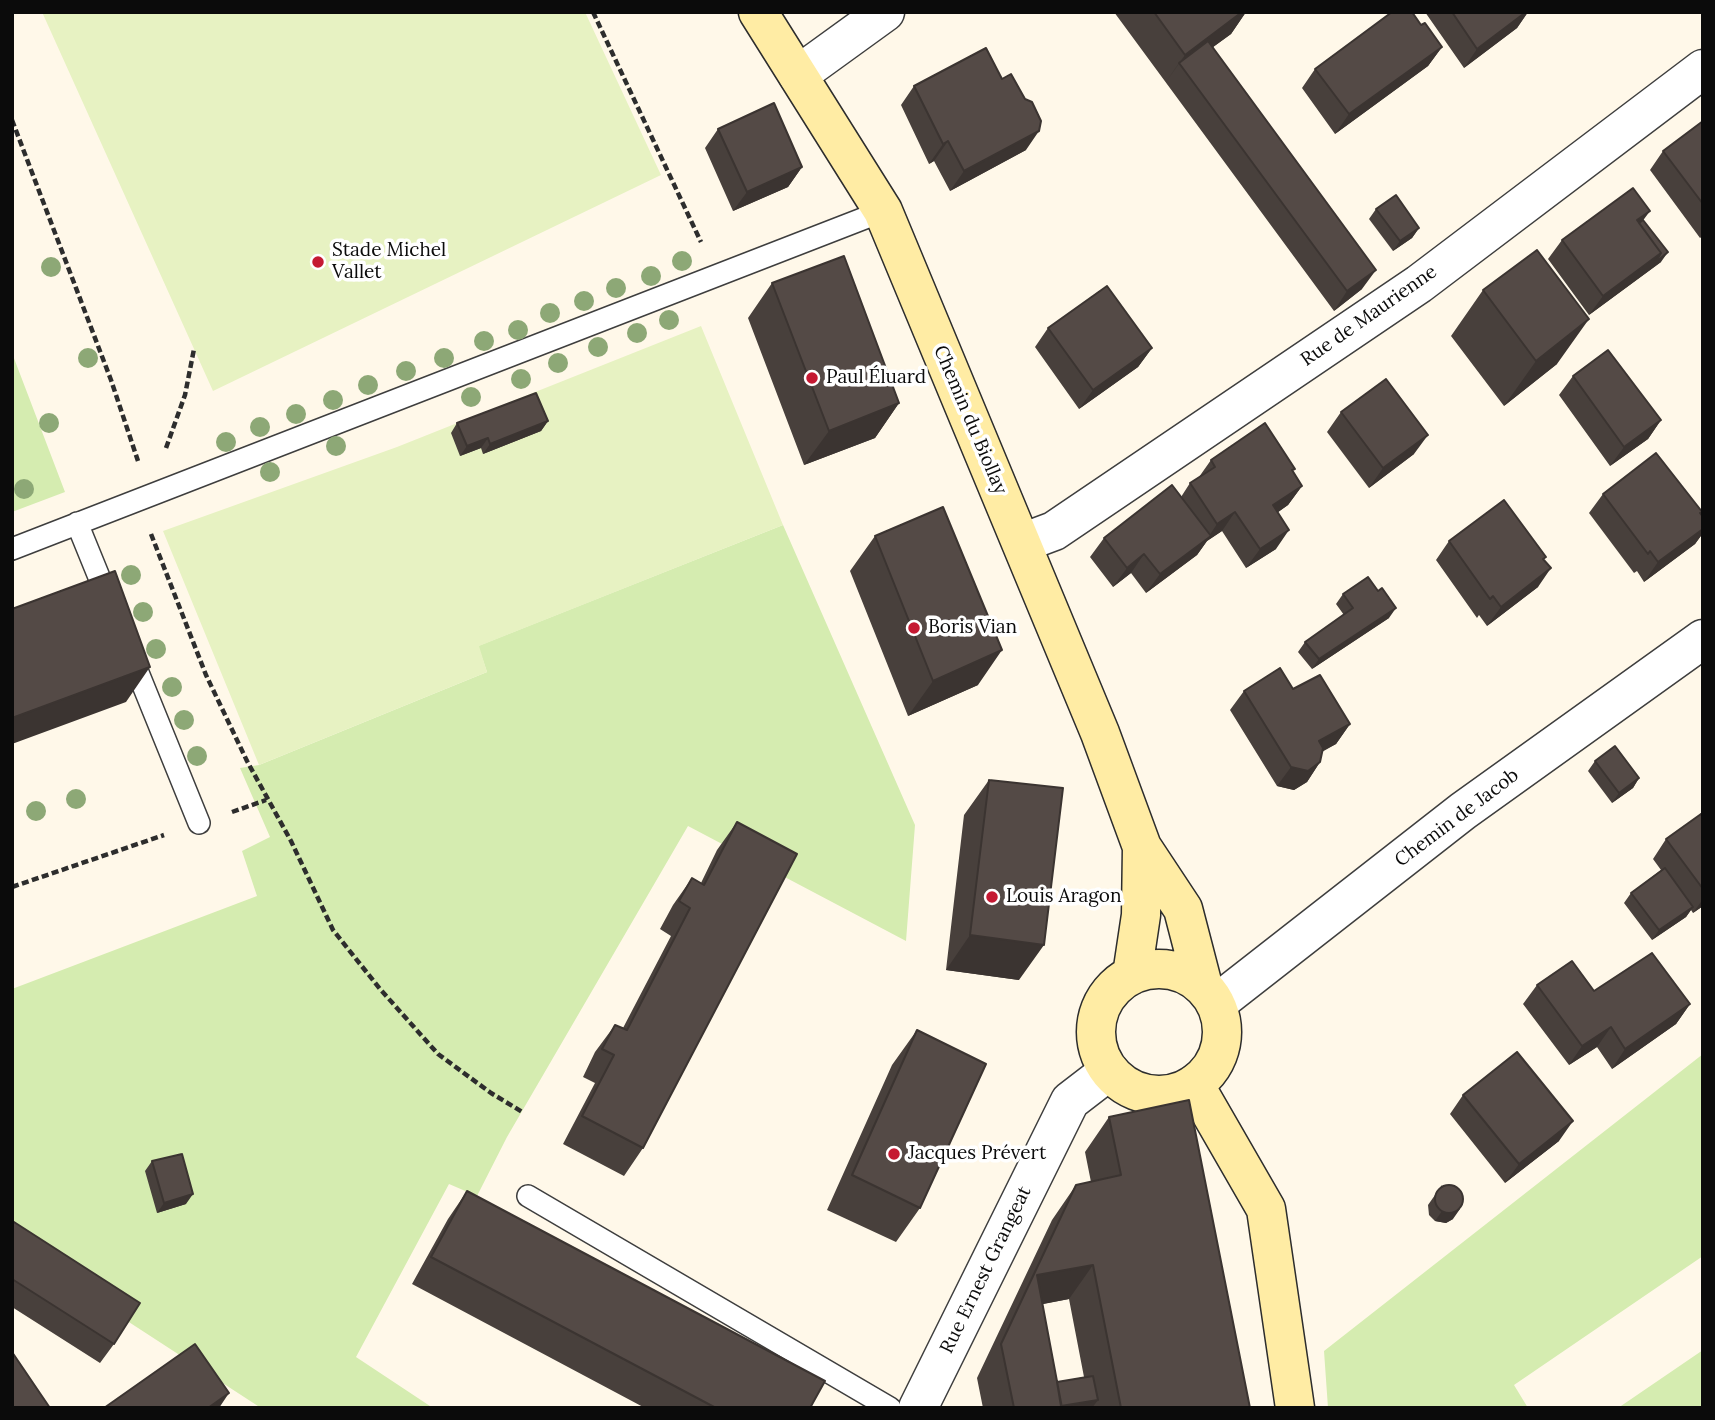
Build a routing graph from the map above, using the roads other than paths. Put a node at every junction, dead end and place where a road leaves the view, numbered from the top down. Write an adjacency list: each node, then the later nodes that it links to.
1 (758, 12): 4 (street, Chemin du Biollay)
2 (885, 12): 4 (street)
3 (1703, 69): 7 (street, Rue de Maurienne)
4 (798, 75): 5 (street, Chemin du Biollay)
5 (883, 211): 6 (lane); 7 (street, Chemin du Biollay)
6 (77, 523): 8 (lane); 10 (lane)
7 (1022, 543): 11 (street, Chemin du Biollay)
8 (12, 549)
9 (1703, 639): 13 (street, Chemin de Jacob)
10 (199, 823)
11 (1143, 847): 12 (street, Chemin du Biollay); 13 (street, Chemin du Biollay)
12 (1132, 975): 13 (street); 14 (street)
13 (1209, 995): 15 (street)
14 (1108, 1070): 15 (street); 18 (street, Rue Ernest Grangeat)
15 (1194, 1084): 19 (street)
16 (528, 1196): 17 (lane)
17 (890, 1408)
18 (918, 1408)
19 (1295, 1408)

